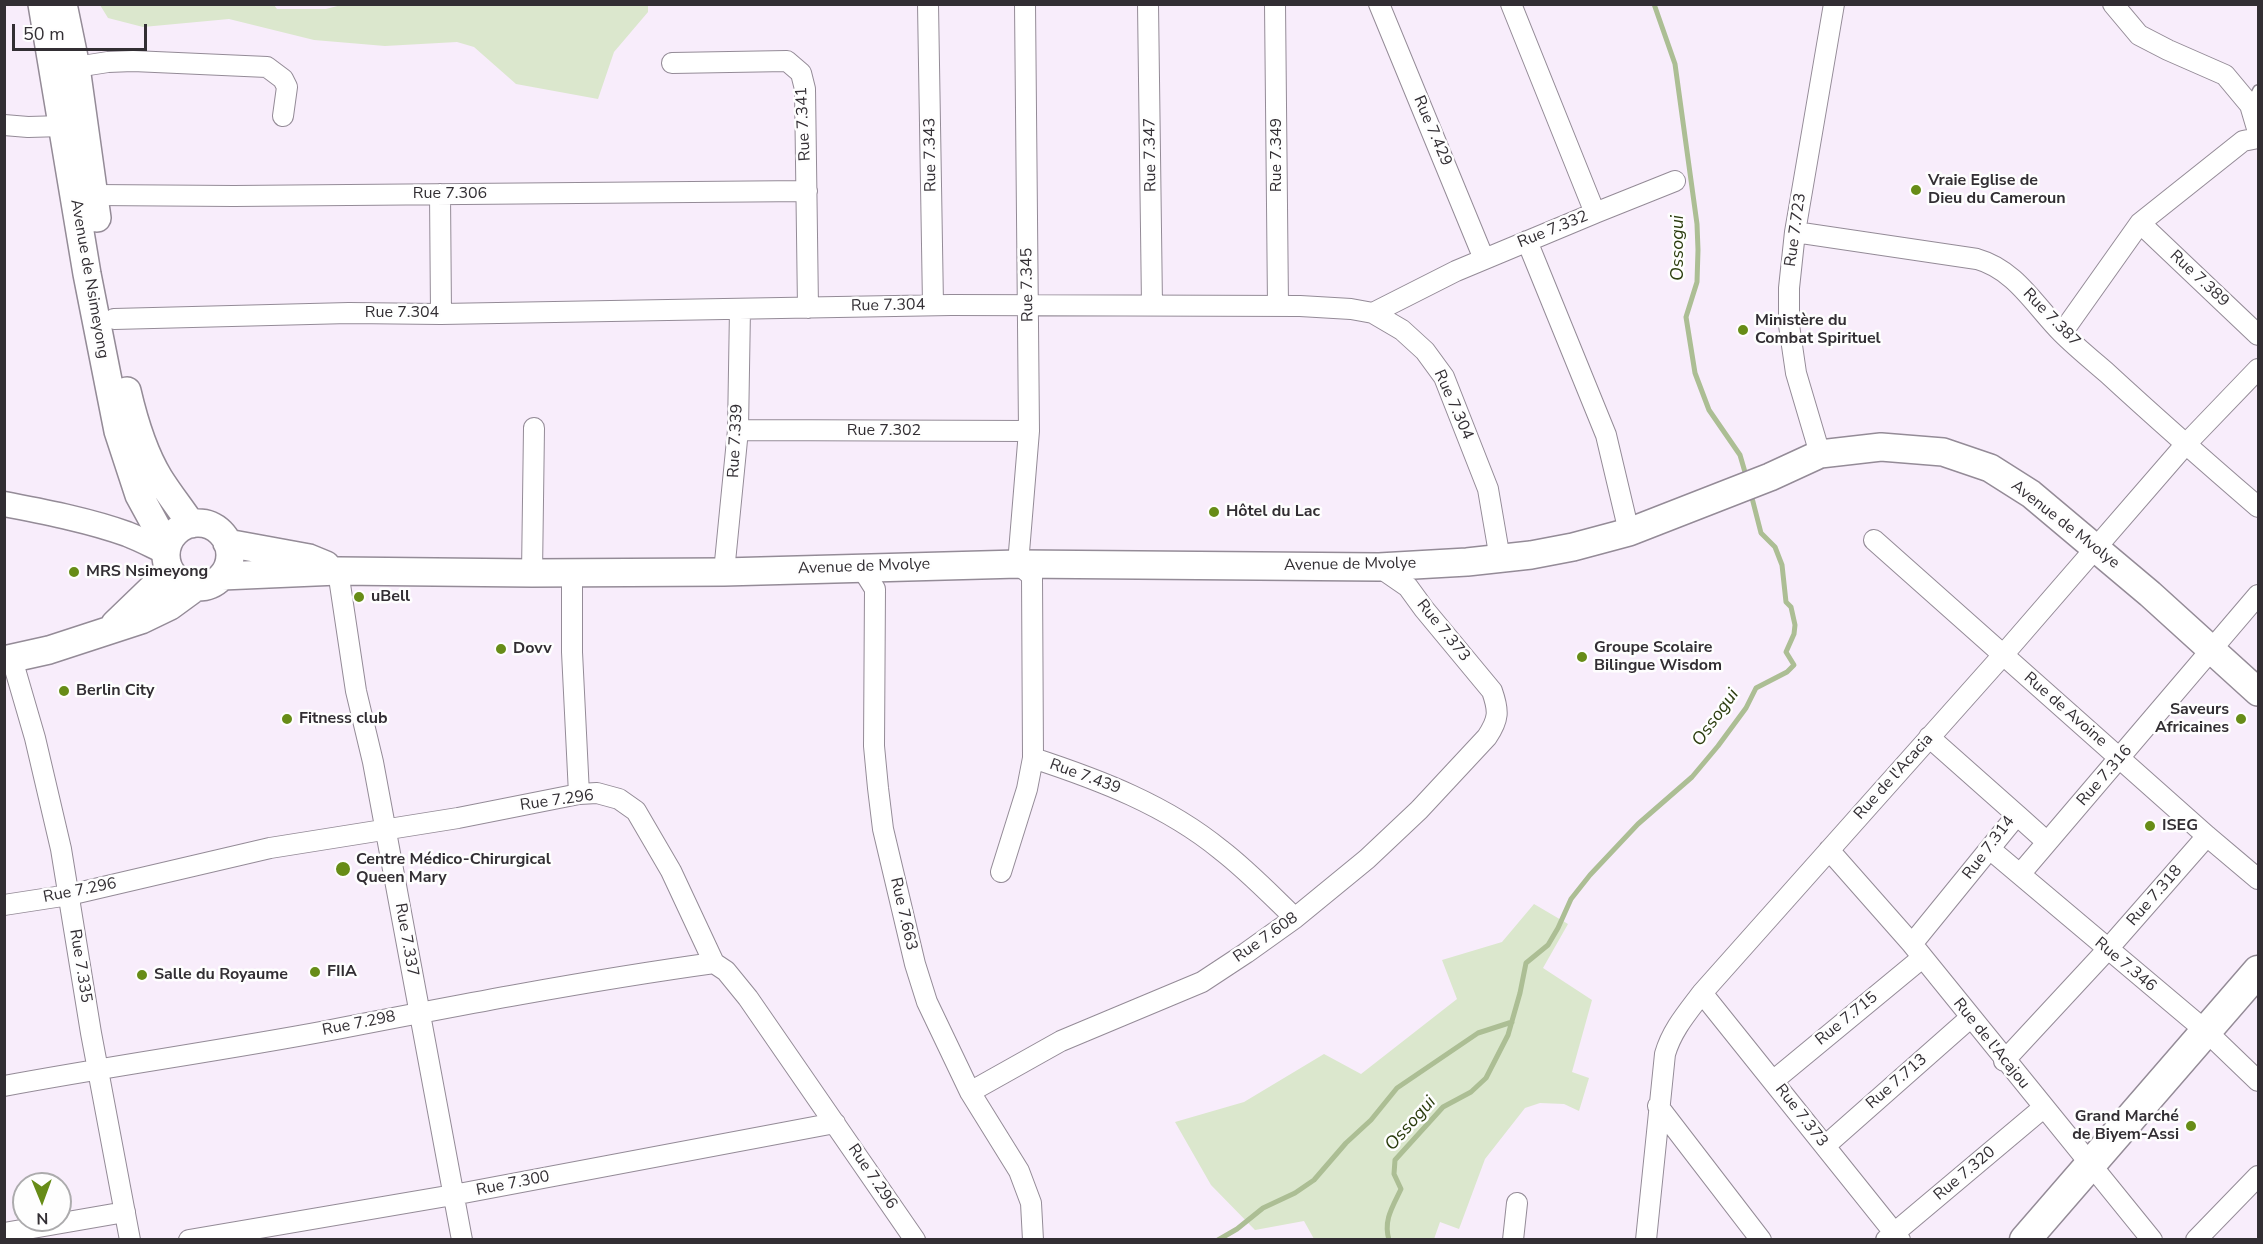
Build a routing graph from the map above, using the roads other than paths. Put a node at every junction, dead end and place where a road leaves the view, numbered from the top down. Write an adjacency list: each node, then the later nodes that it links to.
1 (42, 4): 16 (main road, Avenue de Nsimeyong)
2 (63, 4): 12 (main road, Avenue de Nsimeyong)
3 (928, 4): 28 (street, Rue 7.343)
4 (1025, 4): 29 (street, Rue 7.345)
5 (1148, 4): 30 (street, Rue 7.347)
6 (1275, 4): 31 (street, Rue 7.349)
7 (1379, 4): 27 (street, Rue 7.429)
8 (1512, 4): 23 (street, Rue 7.332)
9 (1834, 4): 25 (street, Rue 7.723)
10 (2113, 4): 13 (street)
11 (672, 63): 20 (street, Rue 7.341)
12 (76, 68): 14 (street); 22 (main road, Avenue de Nsimeyong)
13 (2254, 97): 17 (street)
14 (283, 116)
15 (4, 125): 16 (street)
16 (63, 126): 52 (main road, Avenue de Nsimeyong)
17 (2259, 132)
18 (2259, 138): 24 (street)
19 (1675, 181): 23 (street)
20 (807, 192): 21 (street, Rue 7.306); 32 (street, Rue 7.341)
21 (440, 194): 22 (street, Rue 7.306); 35 (street)
22 (94, 195): 36 (main road, Avenue de Nsimeyong)
23 (1596, 213): 26 (street, Rue 7.332)
24 (2140, 223): 37 (street); 38 (street, Rue 7.389)
25 (1795, 232): 37 (street, Rue 7.387); 44 (street, Rue 7.723)
26 (1527, 241): 27 (street, Rue 7.332); 48 (street)
27 (1484, 259): 34 (street, Rue 7.332)
28 (933, 305): 29 (street, Rue 7.304); 32 (street, Rue 7.304)
29 (1029, 305): 30 (street, Rue 7.304); 42 (street, Rue 7.345)
30 (1152, 306): 31 (street, Rue 7.304)
31 (1278, 306): 34 (street, Rue 7.304)
32 (808, 308): 33 (street, Rue 7.304)
33 (740, 309): 35 (street, Rue 7.304); 41 (street, Rue 7.339)
34 (1373, 313): 53 (street, Rue 7.304)
35 (441, 314): 36 (street, Rue 7.304)
36 (114, 320): 47 (main road, Avenue de Nsimeyong)
37 (2062, 333): 43 (street, Rue 7.387)
38 (2259, 335)
39 (2259, 369): 43 (street, Rue de l'Acacia)
40 (534, 428): 59 (street)
41 (738, 430): 42 (street, Rue 7.302); 58 (street, Rue 7.339)
42 (1029, 431): 54 (street, Rue 7.345)
43 (2185, 446): 46 (street, Rue 7.387); 51 (street, Rue de l'Acacia)
44 (1820, 454): 48 (main road, Avenue de Mvolye); 51 (main road, Avenue de Mvolye)
45 (4, 504): 52 (street)
46 (2259, 507)
47 (191, 524): 50 (main road); 52 (main road)
48 (1629, 532): 53 (main road, Avenue de Mvolye)
49 (1874, 540): 66 (street, Rue de Avoine)
50 (227, 543): 57 (main road, Avenue de Mvolye); 61 (main road)
51 (2097, 548): 65 (main road, Avenue de Mvolye); 66 (street, Rue de l'Acacia)
52 (168, 555): 62 (main road); 64 (main road)
53 (1500, 559): 56 (main road, Avenue de Mvolye)
54 (1018, 564): 55 (main road, Avenue de Mvolye); 56 (main road, Avenue de Mvolye); 71 (street, Rue 7.439)
55 (861, 567): 58 (main road, Avenue de Mvolye); 99 (street, Rue 7.663)
56 (1378, 567): 69 (street, Rue 7.373)
57 (338, 571): 59 (main road, Avenue de Mvolye); 61 (main road, Avenue de Mvolye); 75 (street, Rue 7.337)
58 (724, 572): 60 (main road, Avenue de Mvolye)
59 (532, 573): 60 (main road, Avenue de Mvolye)
60 (572, 573): 73 (street)
61 (222, 576): 62 (main road)
62 (196, 587): 64 (main road)
63 (2259, 595): 65 (street, Rue 7.316)
64 (109, 629): 67 (main road)
65 (2212, 651): 68 (main road, Avenue de Mvolye); 72 (street, Rue 7.316)
66 (2003, 655): 70 (street, Rue de l'Acacia); 72 (street, Rue de Avoine)
67 (8, 660): 83 (street, Rue 7.335)
68 (2259, 692)
69 (1497, 705): 85 (street, Rue 7.608)
70 (1929, 737): 74 (street, Rue 7.314); 78 (street, Rue de l'Acacia)
71 (1033, 758): 80 (street); 85 (street, Rue 7.439)
72 (2120, 758): 76 (street, Rue de Avoine); 77 (street, Rue 7.316)
73 (579, 794): 75 (street, Rue 7.296); 88 (street, Rue 7.296)
74 (2018, 815): 77 (street); 79 (street, Rue 7.314)
75 (386, 830): 83 (street, Rue 7.296); 91 (street, Rue 7.337)
76 (2207, 836): 82 (street, Rue de Avoine); 86 (street, Rue 7.318)
77 (2047, 842): 81 (street, Rue 7.316)
78 (1828, 850): 87 (street, Rue de l'Acajou); 90 (street, Rue de l'Acacia)
79 (1991, 850): 81 (street, Rue 7.346); 87 (street, Rue 7.314)
80 (1000, 872)
81 (2021, 873): 86 (street, Rue 7.346)
82 (2259, 879)
83 (69, 895): 84 (street, Rue 7.296); 95 (street, Rue 7.335)
84 (4, 905)
85 (1295, 918): 99 (street, Rue 7.608)
86 (2107, 950): 93 (street, Rue 7.346); 94 (street, Rue 7.318)
87 (1917, 951): 92 (street, Rue de l'Acajou); 96 (street, Rue 7.715)
88 (714, 963): 91 (street, Rue 7.298); 102 (street, Rue 7.296)
89 (2259, 971): 93 (main road)
90 (1702, 993): 96 (street, Rue 7.373); 100 (street, Rue de l'Acacia)
91 (419, 1012): 95 (street, Rue 7.298); 106 (street, Rue 7.337)
92 (1970, 1018): 94 (street, Rue de l'Acajou); 103 (street, Rue 7.713)
93 (2207, 1032): 97 (street, Rue 7.346); 104 (main road)
94 (2004, 1061): 101 (street, Rue de l'Acajou)
95 (99, 1069): 98 (street, Rue 7.298); 108 (street, Rue 7.335)
96 (1773, 1081): 103 (street, Rue 7.373)
97 (2259, 1081)
98 (4, 1086)
99 (970, 1092): 115 (street, Rue 7.663)
100 (1658, 1106): 117 (street, Rue de l'Acacia); 118 (street)
101 (2043, 1108): 104 (street, Rue de l'Acajou); 110 (street, Rue 7.320)
102 (835, 1123): 106 (street, Rue 7.300); 114 (street, Rue 7.296)
103 (1825, 1146): 110 (street, Rue 7.373)
104 (2091, 1162): 119 (main road); 120 (street, Rue de l'Acajou)
105 (2259, 1176): 121 (street)
106 (453, 1195): 112 (street, Rue 7.300); 113 (street, Rue 7.337)
107 (1517, 1203): 116 (street)
108 (125, 1212): 109 (street); 111 (street, Rue 7.335)
109 (4, 1233)
110 (1893, 1237)
111 (130, 1239)
112 (189, 1239)
113 (462, 1239)
114 (915, 1239)
115 (1033, 1239)
116 (1514, 1239)
117 (1646, 1239)
118 (1761, 1239)
119 (2025, 1239)
120 (2152, 1239)
121 (2196, 1239)

